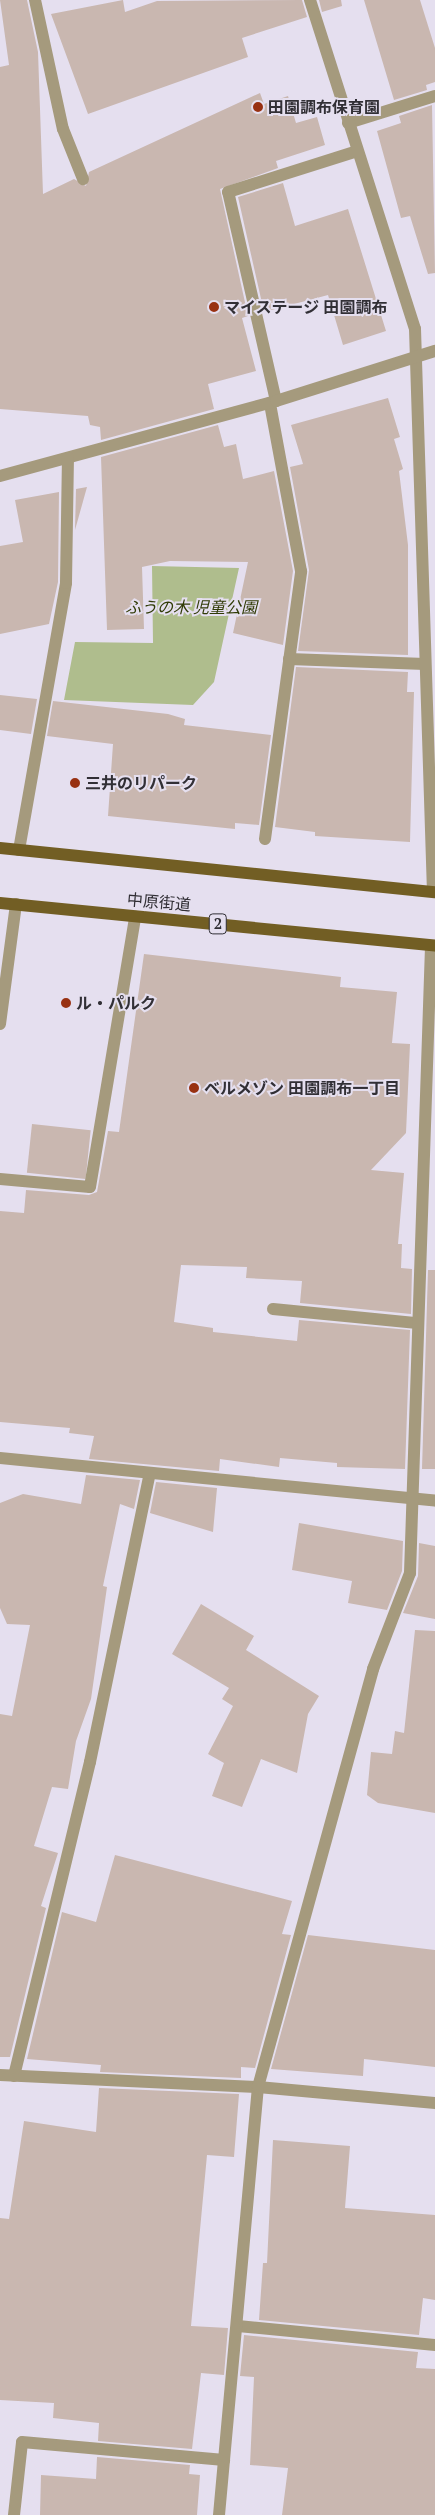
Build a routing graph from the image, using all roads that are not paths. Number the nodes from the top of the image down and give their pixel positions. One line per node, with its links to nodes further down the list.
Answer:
1 (35, 0): 6 (street)
2 (310, 0): 4 (street)
3 (435, 96): 4 (street)
4 (348, 123): 5 (street)
5 (357, 150): 8 (street); 9 (street)
6 (83, 179)
7 (435, 351): 8 (street)
8 (418, 356): 9 (street); 13 (street)
9 (273, 402): 10 (street); 12 (street)
10 (68, 458): 11 (street); 16 (street)
11 (0, 476)
12 (289, 660): 13 (street); 14 (street)
13 (425, 664): 17 (street)
14 (264, 839)
15 (0, 848): 16 (main road)
16 (19, 850): 17 (main road)
17 (434, 892)
18 (0, 903): 19 (main road, 中原街道 / 2)
19 (16, 904): 20 (main road, 中原街道 / 2); 22 (street)
20 (135, 917): 21 (main road, 中原街道 / 2); 23 (street)
21 (433, 946): 25 (street)
22 (0, 1024)
23 (0, 1179)
24 (273, 1309): 25 (street)
25 (417, 1323): 28 (street)
26 (0, 1458): 27 (street)
27 (150, 1473): 28 (street); 31 (street)
28 (409, 1500): 29 (street); 32 (street)
29 (435, 1501)
30 (0, 2075): 31 (street)
31 (14, 2076): 32 (street)
32 (258, 2087): 33 (street); 34 (street)
33 (435, 2103)
34 (238, 2326): 35 (street); 36 (street)
35 (435, 2345)
36 (224, 2460): 37 (street); 38 (street)
37 (14, 2515)
38 (219, 2515)

